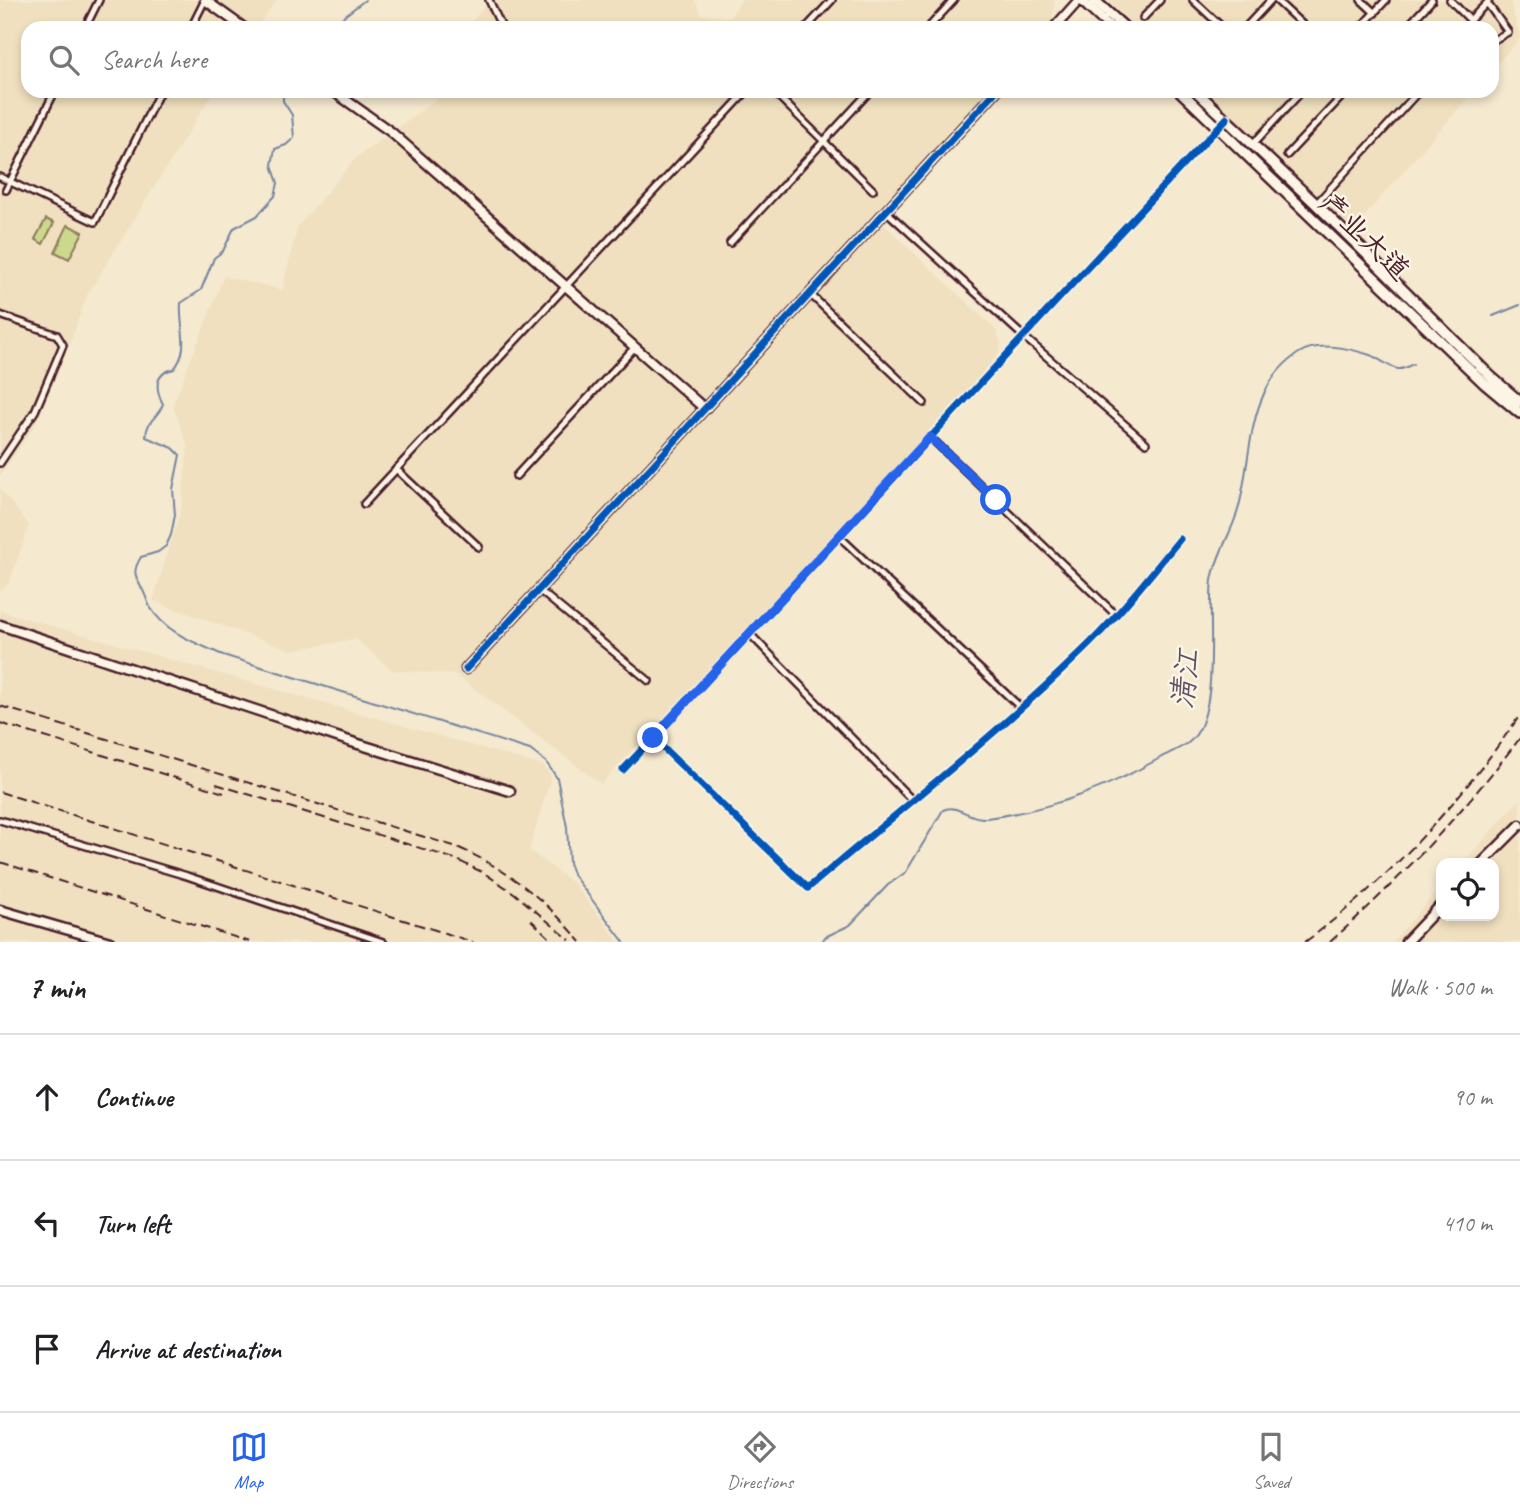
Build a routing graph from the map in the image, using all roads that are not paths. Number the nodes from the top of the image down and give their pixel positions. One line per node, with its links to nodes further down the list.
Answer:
1 (99, 0): 18 (street)
2 (205, 0): 19 (street); 20 (street)
3 (489, 0): 21 (street)
4 (832, 0): 22 (street)
5 (954, 0): 23 (street)
6 (1080, 0): 24 (street); 25 (main road)
7 (1094, 0): 26 (main road)
8 (1160, 0): 17 (street)
9 (1193, 0): 27 (street)
10 (1274, 0): 28 (street); 29 (street)
11 (1361, 0): 16 (street)
12 (1386, 0): 16 (street)
13 (1432, 0): 31 (street)
14 (1450, 0): 15 (street)
15 (1488, 1): 32 (street)
16 (1375, 13): 30 (street)
17 (1143, 18)
18 (88, 21)
19 (194, 21)
20 (234, 21)
21 (499, 21)
22 (812, 21)
23 (934, 21)
24 (1060, 21)
25 (1103, 21)
26 (1117, 21)
27 (1216, 21)
28 (1252, 21)
29 (1298, 21)
30 (1367, 21)
31 (1412, 21)
32 (1499, 37)
33 (52, 98): 51 (street)
34 (156, 98): 51 (street)
35 (343, 98): 57 (street)
36 (741, 98): 57 (street)
37 (780, 98): 47 (street)
38 (864, 98): 47 (street)
39 (990, 98): 55 (street)
40 (1188, 98): 46 (main road, 产业大道)
41 (1204, 98): 45 (main road, 产业大道)
42 (1293, 98): 48 (street)
43 (1340, 98): 49 (street)
44 (1413, 98): 54 (street)
45 (1227, 118): 46 (street); 48 (main road, 产业大道)
46 (1219, 126): 60 (street); 65 (main road, 产业大道)
47 (824, 141): 53 (street); 56 (street)
48 (1254, 144): 54 (main road, 产业大道)
49 (1287, 155)
50 (0, 177): 51 (street)
51 (11, 182): 52 (street)
52 (6, 190)
53 (873, 190)
54 (1316, 204): 62 (main road, 产业大道)
55 (886, 211): 58 (street); 60 (street)
56 (730, 243)
57 (566, 287): 61 (street); 69 (street)
58 (810, 294): 63 (street); 64 (street)
59 (0, 315): 68 (street)
60 (1023, 336): 66 (street); 67 (street)
61 (635, 347): 64 (street); 70 (street)
62 (1520, 402)
63 (925, 404)
64 (705, 409): 75 (street)
65 (1520, 413)
66 (930, 437): 72 (street); 76 (street)
67 (1146, 443)
68 (0, 463)
69 (396, 469): 71 (street); 74 (street)
70 (516, 476)
71 (364, 504)
72 (840, 537): 78 (street); 81 (street)
73 (1180, 539): 76 (street)
74 (479, 547)
75 (539, 590): 79 (street); 80 (street)
76 (1116, 615): 81 (street)
77 (0, 625): 84 (street)
78 (750, 634): 82 (street); 85 (street)
79 (466, 669)
80 (649, 681)
81 (1021, 708): 85 (street)
82 (653, 738): 83 (street); 85 (street)
83 (623, 770)
84 (510, 791)
85 (912, 800)
86 (0, 820): 92 (street)
87 (1520, 825): 88 (street)
88 (1487, 858)
89 (0, 909): 91 (street)
90 (1436, 910): 93 (street)
91 (110, 942)
92 (383, 942)
93 (1406, 942)

